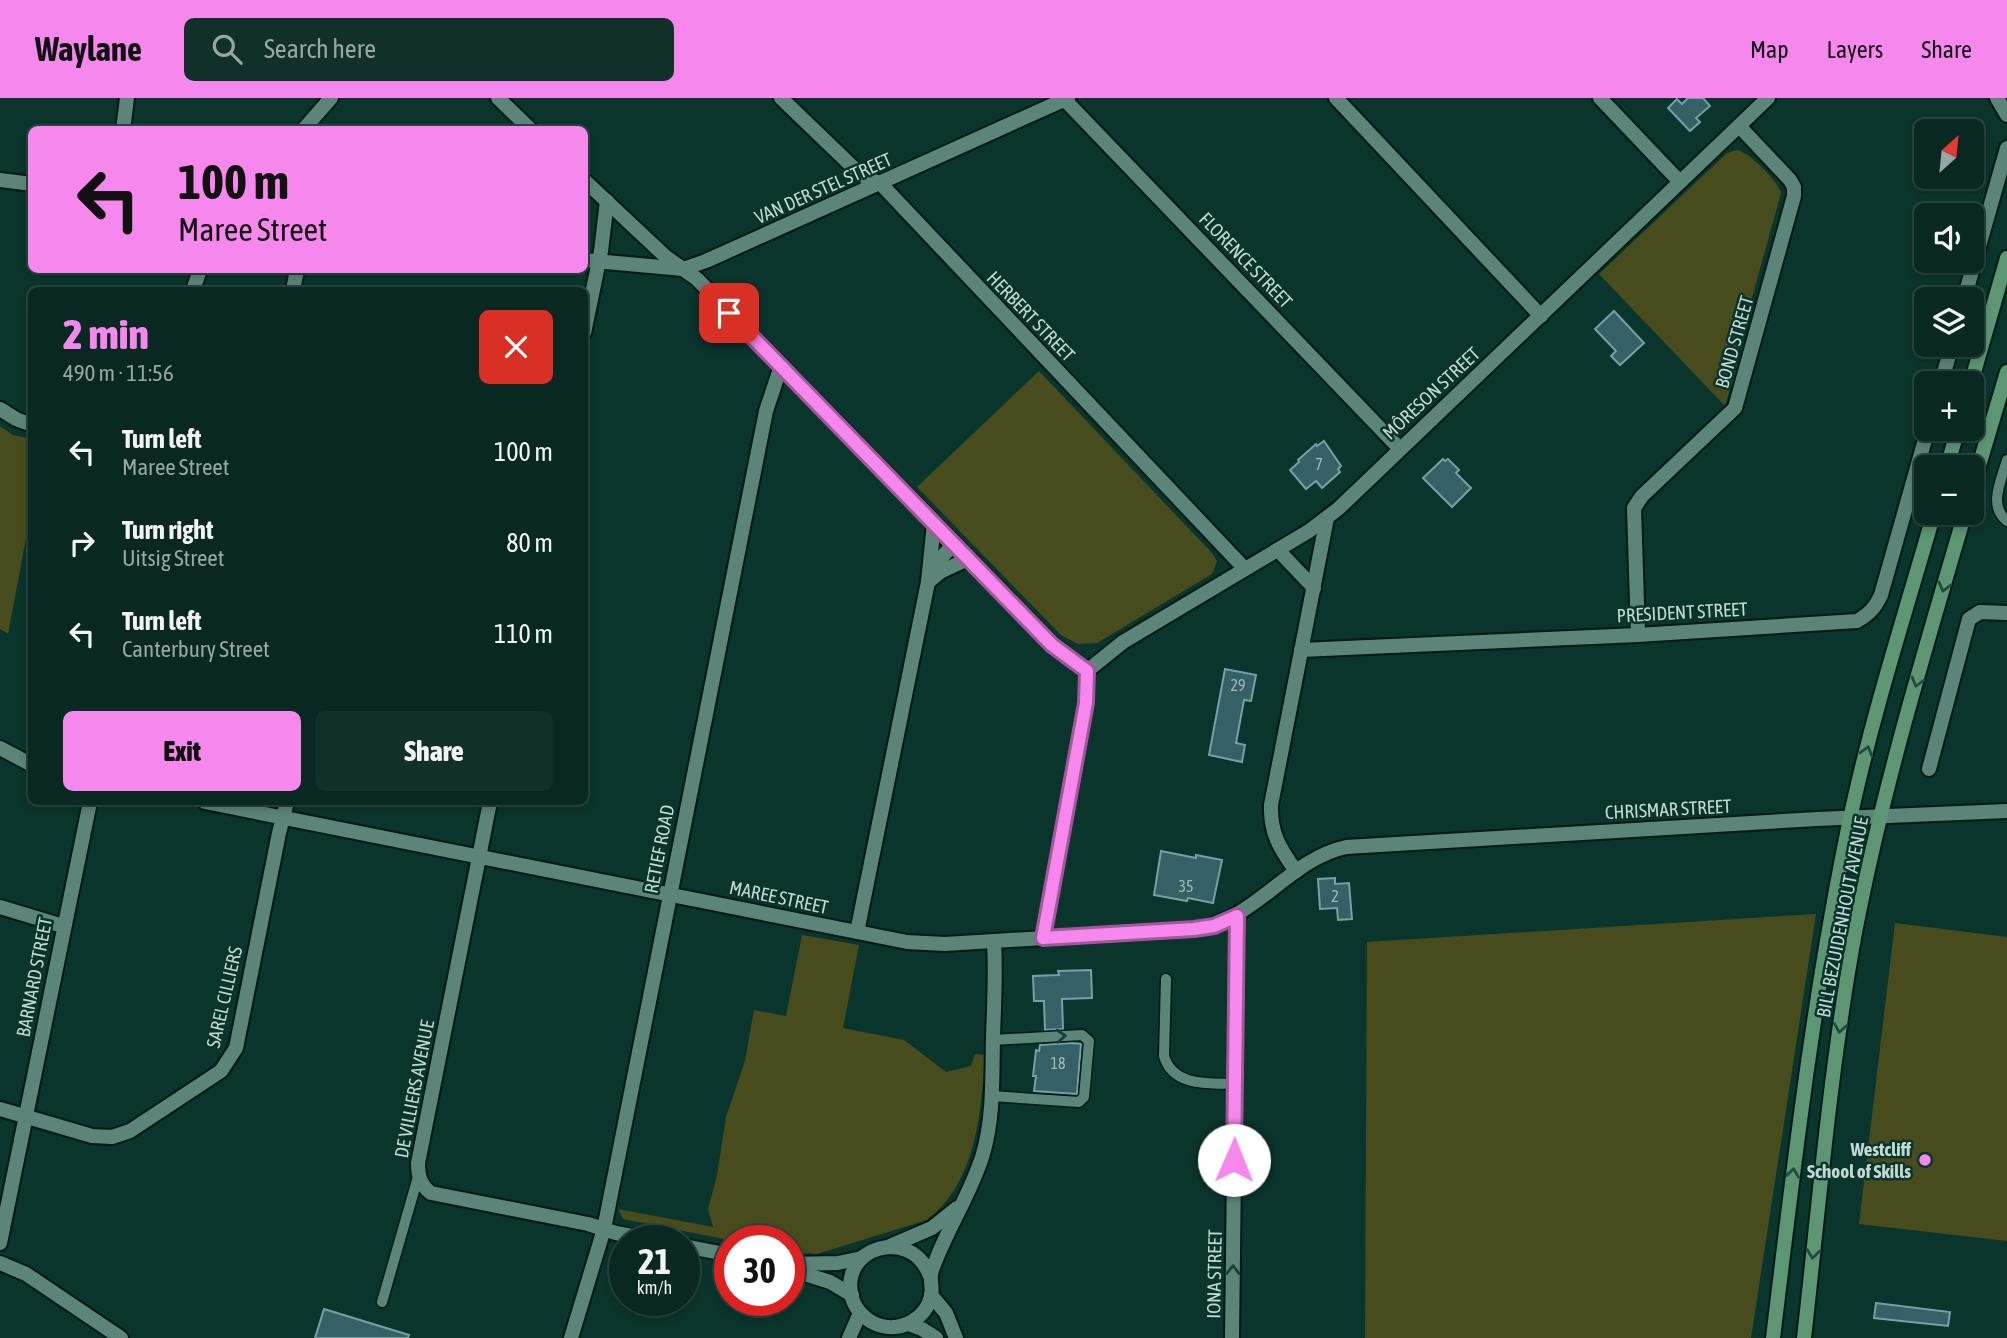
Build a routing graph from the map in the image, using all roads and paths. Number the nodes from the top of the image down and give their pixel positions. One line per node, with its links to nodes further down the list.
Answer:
1 (127, 98): 12 (street)
2 (331, 98): 10 (street)
3 (498, 98): 15 (street)
4 (781, 98): 22 (street, HERBERT STREET)
5 (1065, 98): 22 (street, VAN DER STEL STREET); 36 (street, FLORENCE STREET)
6 (1336, 98): 29 (street)
7 (1600, 98): 19 (street)
8 (1768, 98): 16 (street, MÔRESON STREET)
9 (1997, 98): 11 (street)
10 (319, 110): 13 (street); 14 (street)
11 (2007, 114)
12 (124, 126)
13 (306, 126)
14 (318, 126)
15 (527, 126)
16 (1739, 126): 19 (street, MÔRESON STREET); 51 (street, BOND STREET)
17 (2007, 148): 27 (street)
18 (0, 180): 20 (street)
19 (1680, 182): 29 (street, MÔRESON STREET)
20 (28, 184)
21 (588, 184): 23 (street)
22 (881, 184): 26 (street, VAN DER STEL STREET); 47 (street, HERBERT STREET)
23 (607, 201): 25 (street); 26 (street)
24 (2007, 258): 31 (main road)
25 (592, 261): 26 (street, VAN DER STEL STREET); 28 (street)
26 (683, 269): 30 (street)
27 (1967, 287)
28 (588, 297)
29 (1541, 316): 36 (street, MÔRESON STREET)
30 (781, 366): 41 (street); 68 (street, RETIEF ROAD)
31 (1974, 371)
32 (2007, 372): 37 (main road)
33 (0, 409): 34 (street)
34 (28, 424)
35 (1925, 441): 51 (street, PRESIDENT STREET)
36 (1400, 449): 39 (street, MÔRESON STREET)
37 (1982, 455)
38 (2007, 460): 40 (lane)
39 (1327, 518): 45 (street, MÔRESON STREET); 49 (street)
40 (2007, 521)
41 (934, 523): 44 (street); 48 (street)
42 (1931, 525): 63 (main road, BILL BEZUIDENHOUT AVENUE, one-way to 42)
43 (1962, 525): 64 (main road, BILL BEZUIDENHOUT AVENUE, one-way to 64)
44 (954, 544): 46 (street); 48 (street)
45 (1278, 550): 47 (street, MÔRESON STREET); 49 (street)
46 (968, 559): 48 (street); 53 (street)
47 (1245, 569): 53 (street, MÔRESON STREET)
48 (928, 582): 72 (street)
49 (1314, 588): 52 (street)
50 (2007, 613): 56 (street)
51 (1638, 635): 52 (street, PRESIDENT STREET)
52 (1301, 650): 67 (street)
53 (1087, 671): 73 (street)
54 (0, 748): 55 (street)
55 (28, 763)
56 (1929, 769)
57 (89, 805): 71 (street, BARNARD STREET)
58 (221, 805): 62 (street, MAREE STREET)
59 (286, 805): 62 (street, SAREL CILLIERS)
60 (489, 805): 66 (street, DE VILLIERS AVENUE)
61 (2007, 811): 64 (street, CHRISMAR STREET)
62 (284, 817): 66 (street, MAREE STREET); 80 (street, SAREL CILLIERS)
63 (1851, 817): 64 (street, CHRISMAR STREET); 65 (street, CHRISMAR STREET); 104 (main road, BILL BEZUIDENHOUT AVENUE, one-way to 63)
64 (1879, 817): 105 (main road, BILL BEZUIDENHOUT AVENUE, one-way to 105)
65 (1331, 852): 67 (street, MAREE STREET)
66 (479, 857): 68 (street, MAREE STREET); 81 (street, DE VILLIERS AVENUE)
67 (1296, 871): 70 (street, MAREE STREET)
68 (670, 894): 72 (street, MAREE STREET); 83 (street, RETIEF ROAD)
69 (0, 907): 71 (street)
70 (1237, 916): 73 (street, MAREE STREET); 77 (street, IONA STREET)
71 (63, 926): 80 (street, BARNARD STREET)
72 (857, 932): 74 (street, MAREE STREET)
73 (1043, 938): 74 (street, MAREE STREET)
74 (995, 942): 76 (street)
75 (1166, 979): 77 (lane)
76 (993, 1040): 78 (street); 78 (lane, one-way to 78)
77 (1235, 1084): 103 (street, IONA STREET, one-way to 77)
78 (992, 1096): 82 (street)
79 (0, 1109): 80 (street, SAREL CILLIERS)
80 (27, 1117): 85 (street, BARNARD STREET)
81 (418, 1177): 83 (street, DE VILLIERS AVENUE); 94 (lane)
82 (963, 1202): 86 (street); 91 (street)
83 (604, 1229): 84 (street, DE VILLIERS AVENUE); 99 (street, RETIEF ROAD)
84 (609, 1230)
85 (0, 1243)
86 (888, 1246): 87 (street); 91 (street)
87 (862, 1258): 89 (street); 92 (street)
88 (0, 1264): 98 (street)
89 (805, 1265)
90 (805, 1272): 92 (street)
91 (930, 1276): 93 (street)
92 (852, 1295): 95 (street)
93 (931, 1295): 96 (street); 102 (street)
94 (382, 1302)
95 (860, 1313): 97 (street); 100 (street)
96 (908, 1324): 97 (street); 101 (street)
97 (889, 1333)
98 (121, 1338)
99 (571, 1338)
100 (849, 1338)
101 (936, 1338)
102 (956, 1338)
103 (1232, 1338)
104 (1773, 1338)
105 (1804, 1338)

